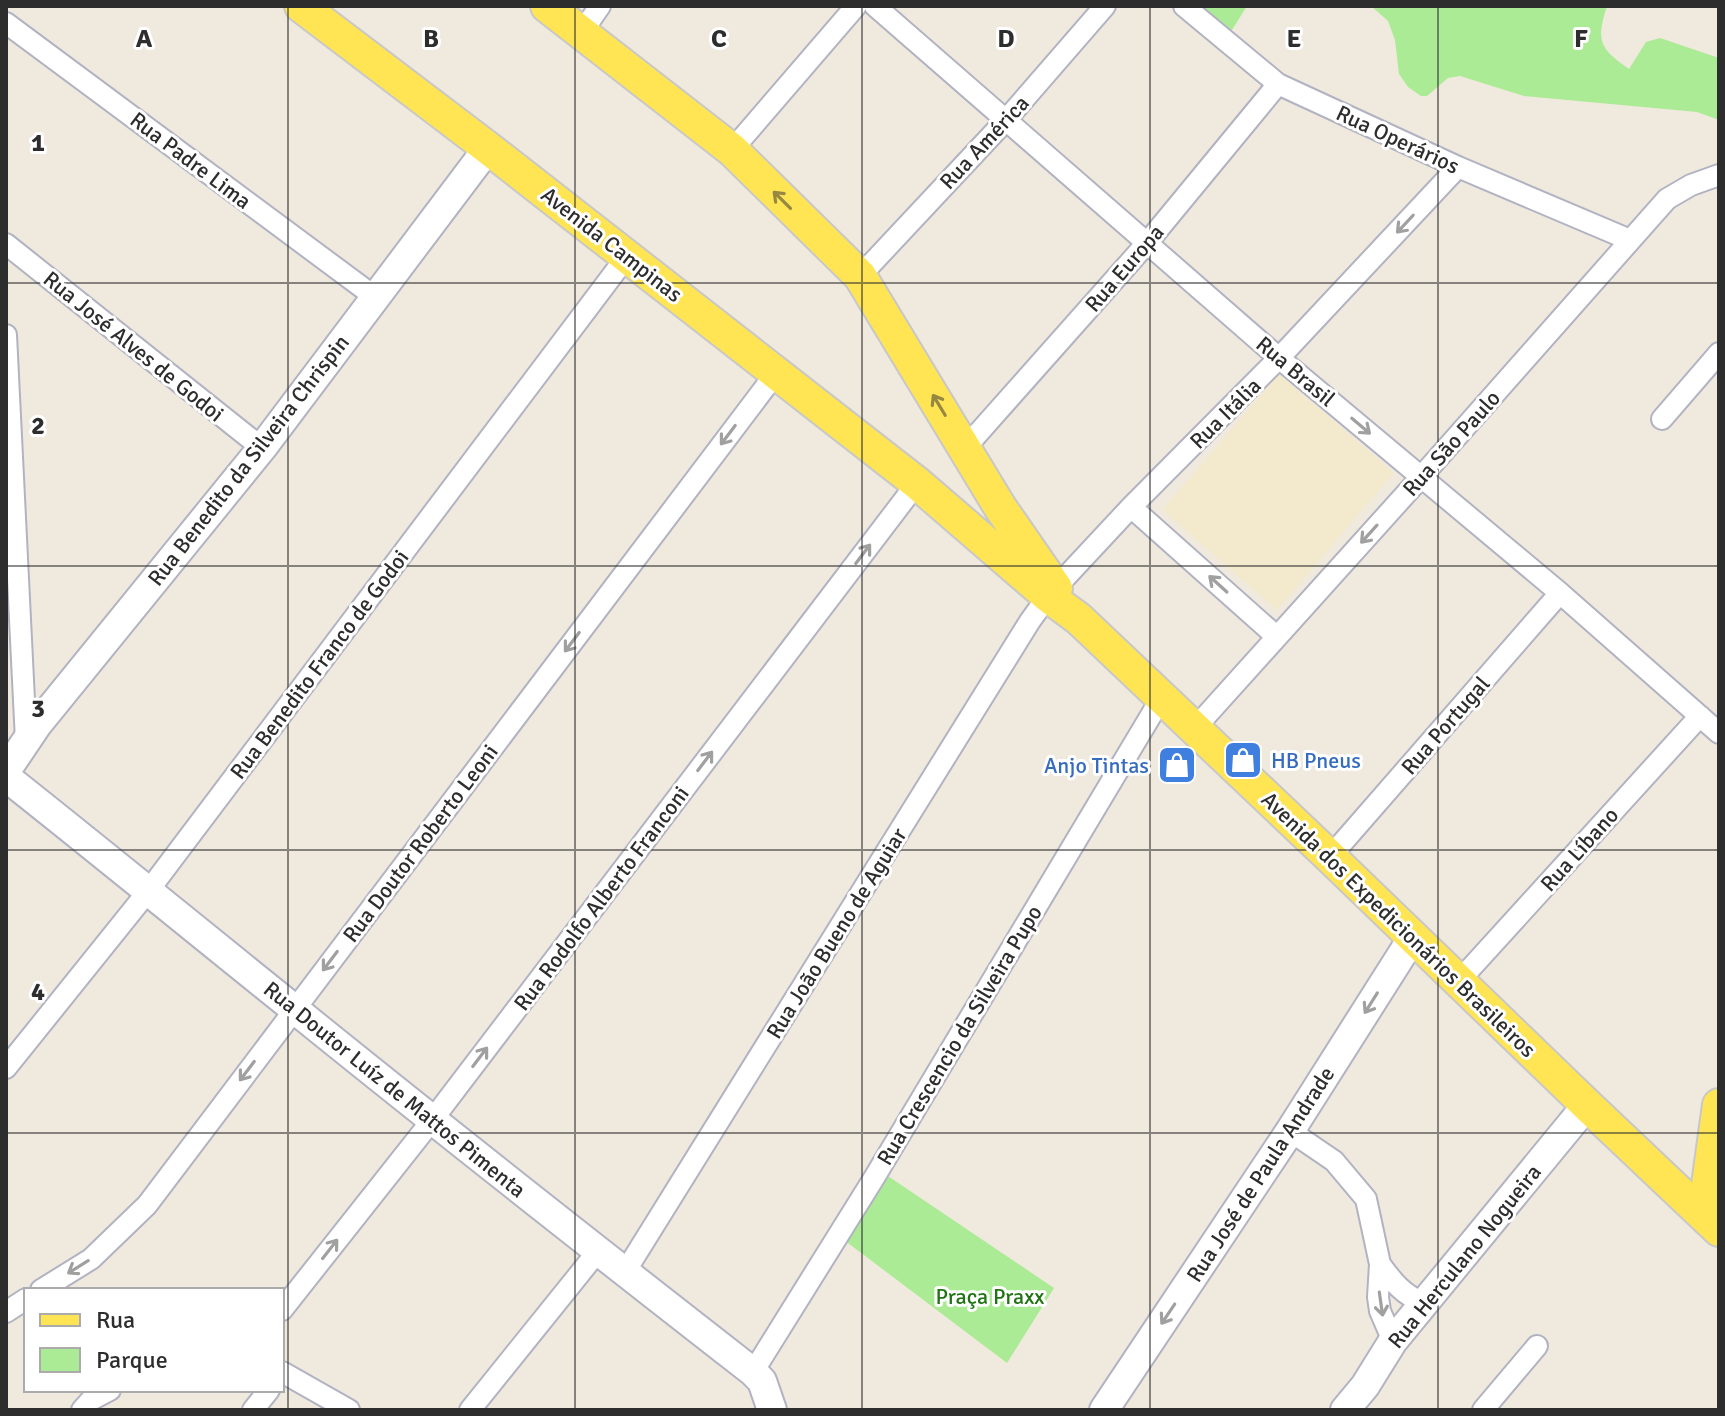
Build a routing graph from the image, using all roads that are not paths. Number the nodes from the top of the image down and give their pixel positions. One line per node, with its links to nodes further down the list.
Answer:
1 (301, 6): 11 (main road, Avenida Campinas)
2 (547, 6): 7 (main road)
3 (856, 6): 12 (street)
4 (875, 6): 10 (street, Rua Brasil)
5 (1105, 6): 10 (street, Rua América)
6 (1184, 6): 9 (street, Rua Operários)
7 (591, 19): 12 (main road)
8 (6, 23): 20 (street, Rua Padre Lima)
9 (1278, 84): 13 (street, Rua Operários); 16 (street, Rua Europa)
10 (1006, 120): 16 (street, Rua Brasil); 19 (street, Rua América)
11 (488, 148): 18 (main road, Avenida Campinas); 20 (street, Rua Benedito da Silveira Chrispin)
12 (732, 150): 19 (main road, one-way to 12)
13 (1458, 167): 15 (street, Rua Operários); 23 (street, Rua Itália, one-way to 23)
14 (1719, 175): 15 (street, Rua São Paulo)
15 (1630, 240): 28 (street, Rua São Paulo)
16 (1147, 243): 23 (street, Rua Brasil); 27 (street, Rua Europa)
17 (6, 244): 26 (street, Rua José Alves de Godoi)
18 (627, 256): 24 (main road, Avenida Campinas); 43 (street, Rua Benedito Franco de Godoi)
19 (860, 276): 27 (main road, one-way to 19)
20 (375, 297): 26 (street, Rua Benedito da Silveira Chrispin)
21 (6, 335): 40 (street)
22 (1719, 353): 25 (street)
23 (1279, 358): 28 (street, Rua Brasil, one-way to 28); 30 (street, Rua Itália)
24 (776, 373): 29 (main road, Avenida Campinas); 46 (street, Rua Doutor Roberto Leoni, one-way to 46)
25 (1662, 419)
26 (262, 448): 40 (street, Rua Benedito da Silveira Chrispin)
27 (965, 448): 31 (main road)
28 (1422, 476): 34 (street, Rua Brasil); 35 (street, Rua São Paulo, one-way to 35)
29 (918, 484): 31 (main road, Avenida Campinas); 32 (main road, Avenida Campinas); 50 (street, Rua Rodolfo Alberto Franconi, one-way to 29)
30 (1131, 507): 33 (street, Rua Itália); 35 (street, one-way to 30)
31 (1008, 520): 32 (main road); 33 (main road)
32 (975, 534): 33 (main road, Avenida Campinas)
33 (1052, 592): 36 (main road, Avenida dos Expedicionários Brasileiros); 55 (street, Rua João Bueno de Aguiar)
34 (1560, 593): 37 (street, Rua Brasil); 42 (street, Rua Portugal)
35 (1276, 636): 38 (street, Rua São Paulo)
36 (1162, 697): 38 (main road, Avenida dos Expedicionários Brasileiros); 63 (street, Rua Crescencio da Silveira Pupo)
37 (1700, 716): 39 (street, Rua Brasil); 45 (street, Rua Líbano)
38 (1195, 728): 42 (main road, Avenida dos Expedicionários Brasileiros)
39 (1719, 733)
40 (26, 741): 41 (street, Rua Benedito da Silveira Chrispin)
41 (6, 774): 43 (street, Rua Doutor Luíz de Mattos Pimenta)
42 (1330, 857): 44 (main road, Avenida dos Expedicionários Brasileiros)
43 (149, 890): 46 (street, Rua Doutor Luíz de Mattos Pimenta); 47 (street, Rua Benedito Franco de Godoi)
44 (1413, 937): 45 (main road, Avenida dos Expedicionários Brasileiros); 51 (street, Rua José de Paula Andrade, one-way to 51)
45 (1459, 981): 48 (main road, Avenida dos Expedicionários Brasileiros)
46 (294, 1009): 50 (street, Rua Doutor Luíz de Mattos Pimenta); 56 (street, Rua Doutor Roberto Leoni, one-way to 56)
47 (6, 1068)
48 (1587, 1105): 52 (main road, Avenida dos Expedicionários Brasileiros); 58 (street, Rua Herculano Nogueira)
49 (1719, 1105): 52 (main road)
50 (433, 1119): 53 (street, Rua Doutor Luíz de Mattos Pimenta); 59 (street, Rua Rodolfo Alberto Franconi, one-way to 50)
51 (1290, 1131): 54 (street); 73 (street, Rua José de Paula Andrade, one-way to 73)
52 (1712, 1222)
53 (598, 1251): 55 (street, Rua Doutor Luíz de Mattos Pimenta); 71 (street)
54 (1380, 1264): 58 (street); 61 (street, one-way to 61)
55 (625, 1272): 63 (street, Rua Doutor Luíz de Mattos Pimenta)
56 (44, 1288)
57 (24, 1300): 60 (street)
58 (1424, 1303): 61 (street, Rua Herculano Nogueira)
59 (284, 1307)
60 (6, 1312)
61 (1393, 1341): 67 (street, Rua Herculano Nogueira)
62 (1537, 1346): 75 (street)
63 (753, 1372): 72 (street, Rua Doutor Luíz de Mattos Pimenta)
64 (284, 1373): 70 (street)
65 (106, 1392): 68 (street)
66 (267, 1392): 69 (street)
67 (1366, 1398): 74 (street, Rua Herculano Nogueira)
68 (82, 1410)
69 (253, 1410)
70 (349, 1410)
71 (470, 1410)
72 (772, 1410)
73 (1104, 1410)
74 (1345, 1410)
75 (1483, 1410)

